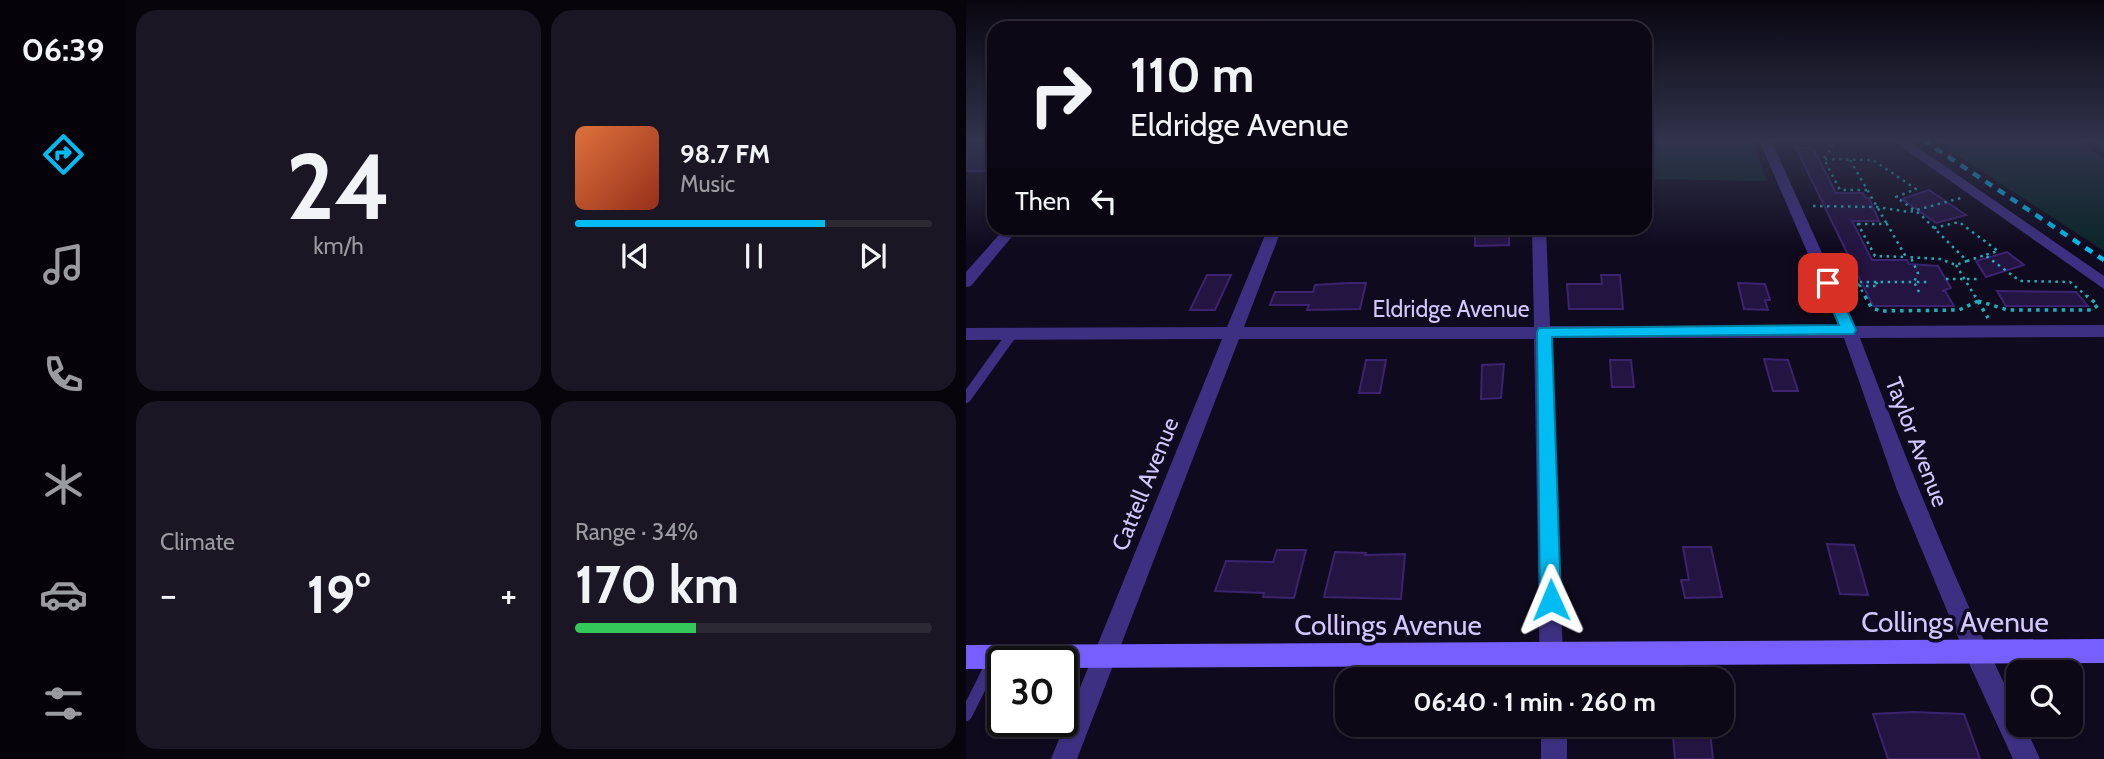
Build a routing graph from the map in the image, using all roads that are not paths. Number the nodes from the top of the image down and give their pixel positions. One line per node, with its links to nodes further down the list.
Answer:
1 (1781, 175): 8 (street, Taylor Avenue)
2 (1950, 175): 7 (street)
3 (1006, 235): 6 (street)
4 (1272, 235): 11 (street, Cattell Avenue)
5 (1539, 235): 10 (street)
6 (966, 282)
7 (2104, 284)
8 (1849, 330): 9 (street, Eldridge Avenue); 10 (street, Eldridge Avenue); 16 (street, Taylor Avenue)
9 (2104, 331)
10 (1544, 332): 11 (street, Eldridge Avenue); 17 (street)
11 (1231, 333): 13 (street, Eldridge Avenue); 20 (street, Cattell Avenue)
12 (966, 334): 13 (street, Eldridge Avenue)
13 (1012, 334): 14 (lane)
14 (966, 398)
15 (2104, 650): 16 (main road, Collings Avenue)
16 (1975, 651): 17 (main road, Collings Avenue); 28 (street, Taylor Avenue)
17 (1552, 654): 20 (main road, Collings Avenue); 22 (street)
18 (987, 656): 21 (main road, Collings Avenue)
19 (1078, 656): 20 (main road, Collings Avenue)
20 (1103, 656): 26 (street, Cattell Avenue)
21 (966, 657)
22 (1552, 667)
23 (987, 674): 24 (lane)
24 (966, 715)
25 (1553, 737): 27 (street)
26 (1063, 759)
27 (1554, 759)
28 (2027, 759)

